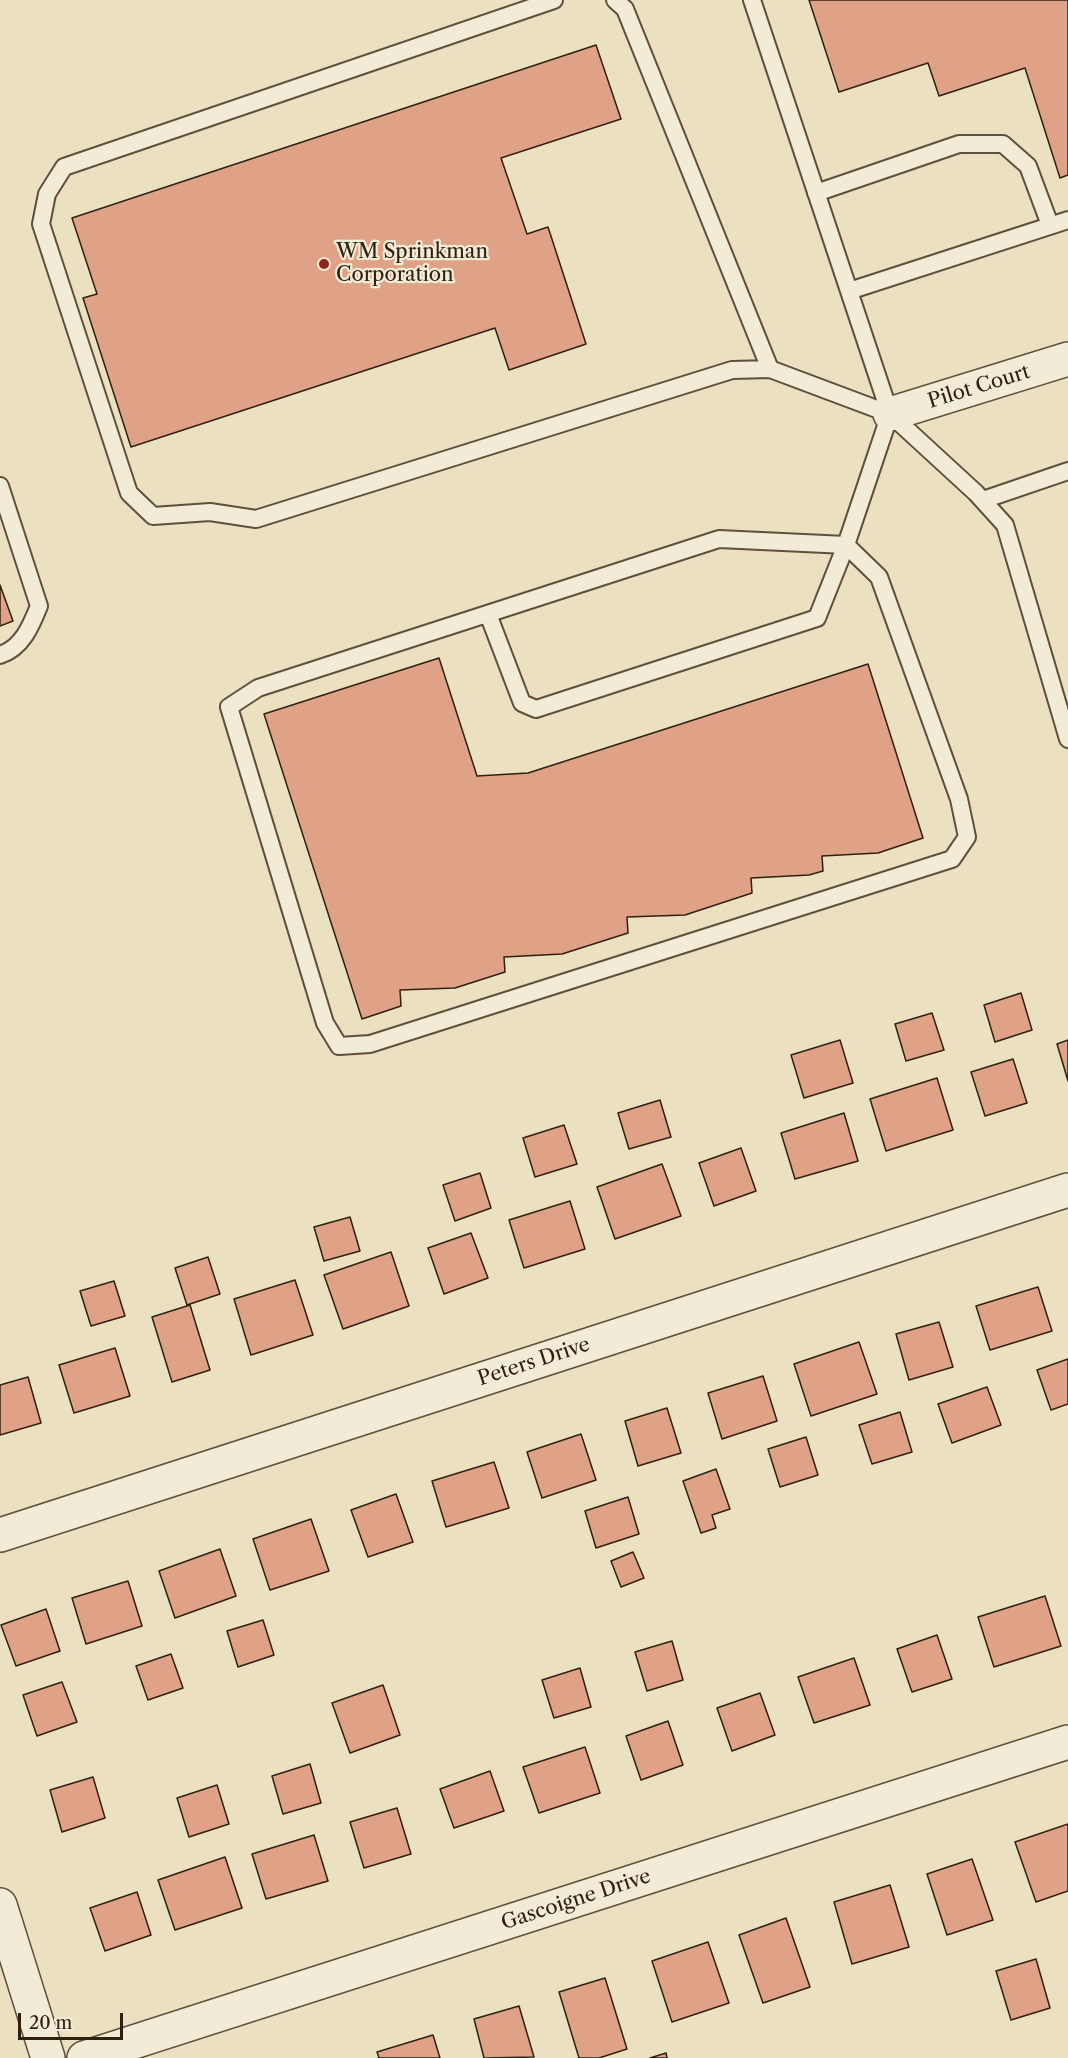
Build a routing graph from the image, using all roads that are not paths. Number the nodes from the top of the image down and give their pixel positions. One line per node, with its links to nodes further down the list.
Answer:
1 (554, 0): 9 (lane)
2 (615, 0): 9 (lane)
3 (752, 0): 4 (lane)
4 (816, 193): 6 (lane); 7 (lane)
5 (1068, 220): 6 (lane)
6 (1050, 225): 7 (lane)
7 (849, 291): 10 (lane)
8 (1068, 359): 10 (street, Pilot Court)
9 (770, 369): 10 (lane)
10 (890, 414): 13 (lane); 14 (lane)
11 (1068, 471): 13 (lane)
12 (0, 486): 16 (lane)
13 (983, 500): 17 (lane)
14 (846, 545): 15 (lane); 15 (lane); 15 (lane)
15 (488, 614)
16 (0, 655)
17 (1068, 739)
18 (1068, 1190): 19 (street, Peters Drive)
19 (0, 1535)
20 (1068, 1742): 23 (street, Gascoigne Drive)
21 (0, 1905): 22 (street)
22 (48, 2058)
23 (84, 2058)

